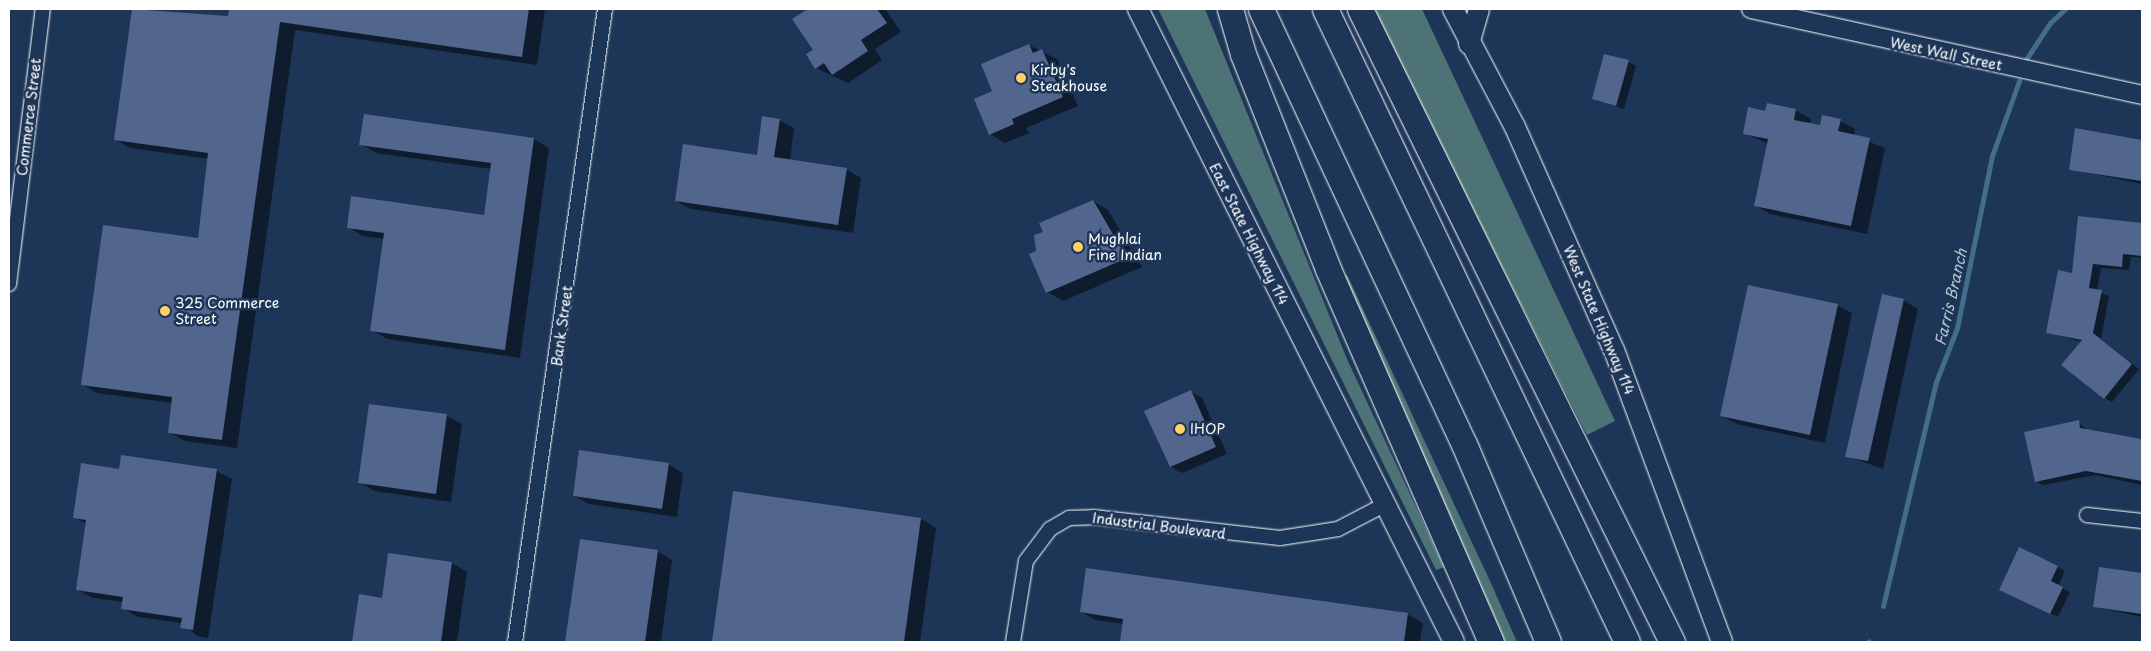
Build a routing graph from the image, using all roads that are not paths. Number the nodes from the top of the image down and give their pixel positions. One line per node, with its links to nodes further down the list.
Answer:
1 (43, 9): 13 (street, Commerce Street)
2 (605, 9): 17 (street, Bank Street)
3 (1138, 9): 14 (main road, East State Highway 114)
4 (1230, 9): 20 (highway)
5 (1261, 9): 21 (highway)
6 (1325, 9): 22 (highway)
7 (1360, 9): 23 (highway)
8 (1453, 9): 11 (main road, West State Highway 114)
9 (1479, 9): 11 (main road)
10 (1751, 9): 12 (street, West Wall Street)
11 (1469, 44): 24 (main road, West State Highway 114)
12 (2142, 95)
13 (9, 284)
14 (1386, 504): 18 (street, Industrial Boulevard); 19 (main road)
15 (2087, 515): 16 (street)
16 (2142, 521)
17 (515, 642)
18 (1013, 642)
19 (1454, 642)
20 (1491, 642)
21 (1548, 642)
22 (1628, 642)
23 (1672, 642)
24 (1722, 642)

